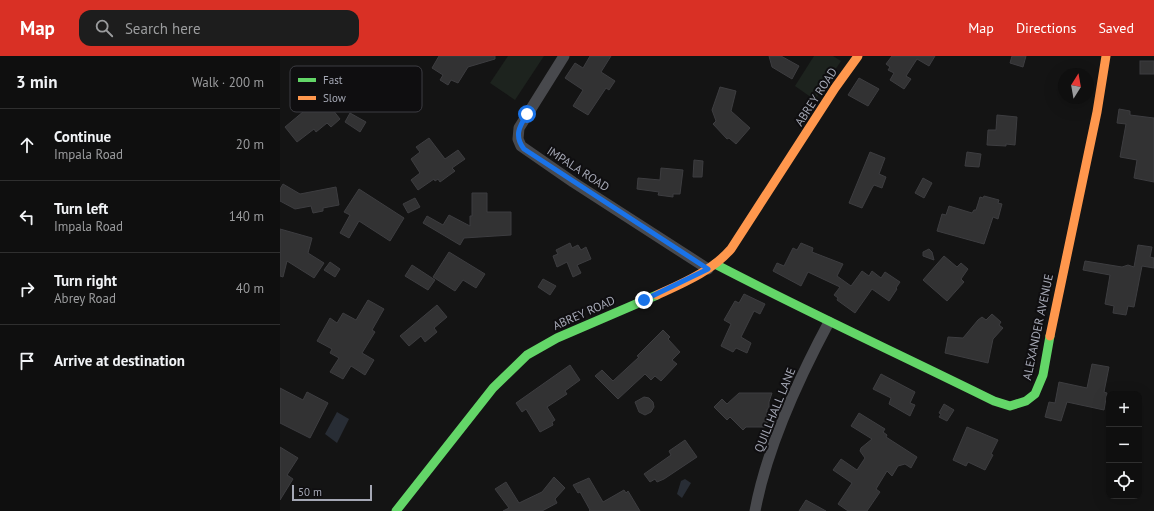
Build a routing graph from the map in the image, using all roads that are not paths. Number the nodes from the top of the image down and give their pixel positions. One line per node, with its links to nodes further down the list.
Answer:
1 (564, 56): 4 (street, IMPALA ROAD)
2 (858, 56): 4 (street, ABREY ROAD)
3 (1106, 56): 5 (street, ALEXANDER AVENUE)
4 (712, 266): 5 (street, ALEXANDER AVENUE); 6 (street, ABREY ROAD)
5 (829, 322): 7 (street, QUILLHALL LANE)
6 (396, 511)
7 (755, 511)

